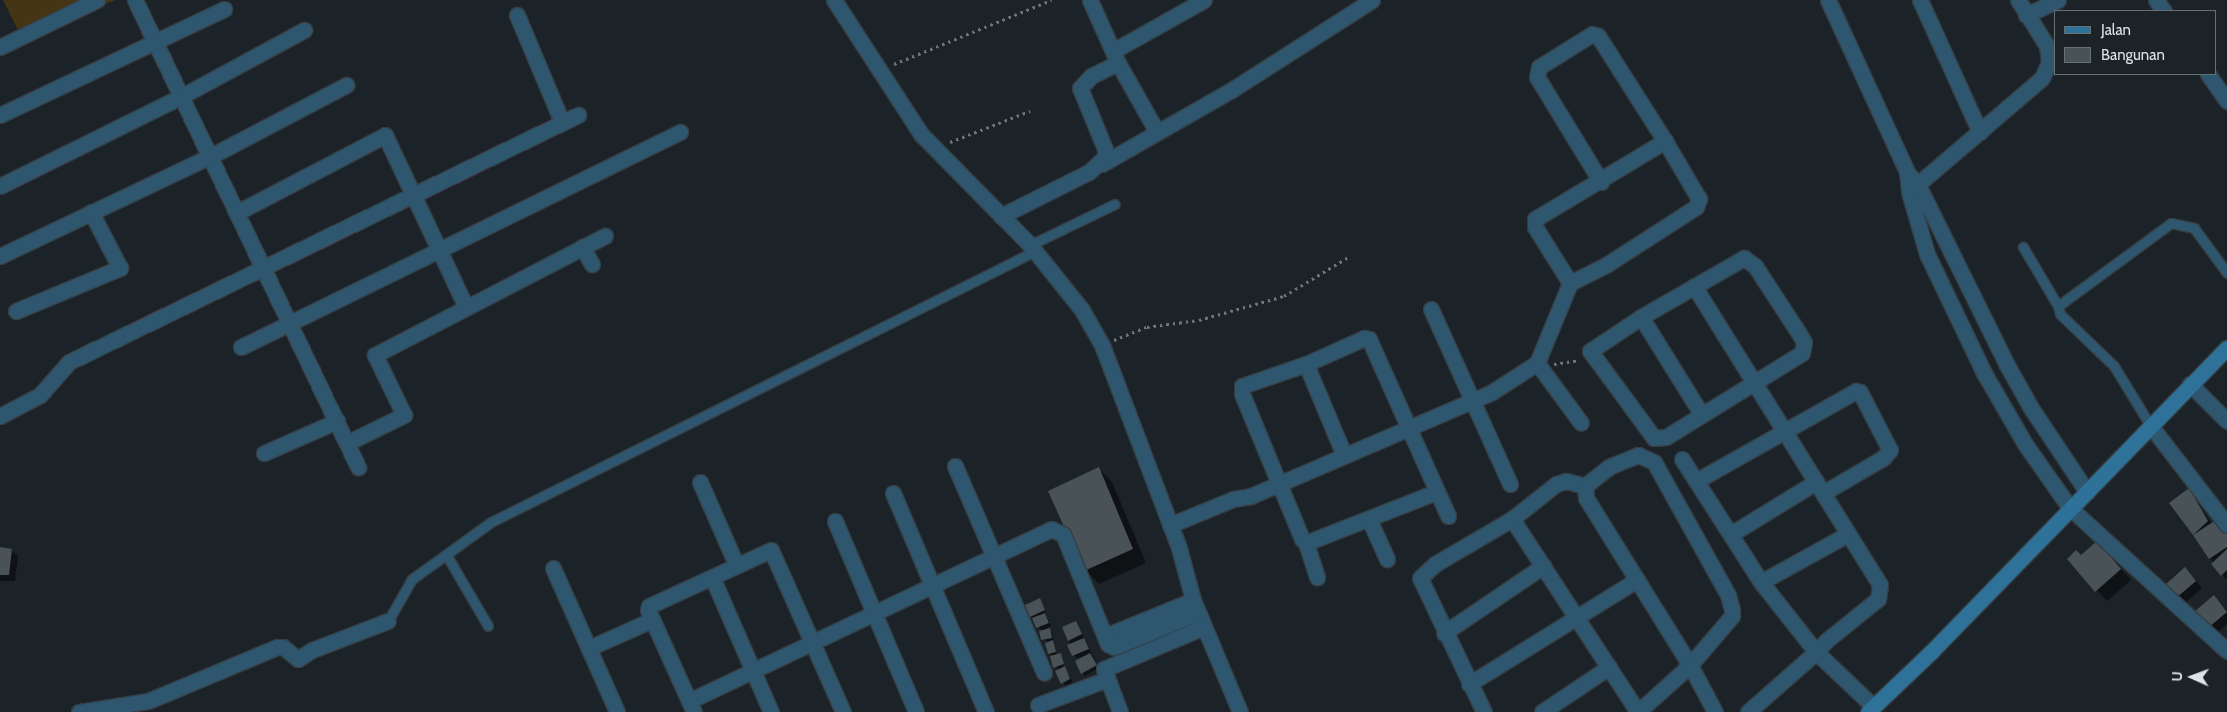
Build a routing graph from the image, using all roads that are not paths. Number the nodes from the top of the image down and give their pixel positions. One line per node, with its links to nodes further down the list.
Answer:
1 (97, 0): 16 (street)
2 (135, 0): 15 (street)
3 (834, 0): 38 (street)
4 (1090, 0): 17 (street)
5 (1204, 0): 17 (street)
6 (1372, 0): 26 (street)
7 (1828, 0): 33 (street)
8 (1920, 0): 27 (street)
9 (2018, 0): 13 (street)
10 (2058, 0): 13 (street)
11 (224, 9): 15 (street)
12 (517, 15): 24 (street)
13 (2026, 15): 27 (street)
14 (304, 30): 20 (street)
15 (156, 42): 20 (street); 23 (street)
16 (0, 47)
17 (1116, 57): 26 (street); 30 (street)
18 (2209, 75): 21 (street)
19 (346, 85): 29 (street)
20 (182, 96): 29 (street); 32 (street)
21 (2227, 101)
22 (578, 114): 24 (street)
23 (0, 115)
24 (562, 122): 34 (street)
25 (680, 132): 43 (street)
26 (1157, 132): 30 (street)
27 (1980, 132): 33 (street)
28 (1664, 141): 31 (street); 31 (street); 48 (street)
29 (211, 156): 36 (street); 37 (street)
30 (1102, 164): 38 (street)
31 (1600, 182): 48 (street)
32 (0, 186)
33 (1913, 188): 84 (street); 86 (street)
34 (412, 195): 37 (street); 43 (street); 46 (street)
35 (1115, 204): 42 (lane)
36 (91, 212): 44 (street); 53 (street)
37 (238, 212): 46 (street)
38 (1001, 216): 42 (street)
39 (605, 236): 40 (street)
40 (582, 247): 45 (street); 51 (street)
41 (2023, 247): 50 (lane)
42 (1033, 248): 91 (street); 96 (lane)
43 (440, 252): 51 (street); 55 (street)
44 (0, 256)
45 (592, 264)
46 (265, 267): 55 (street); 64 (street)
47 (2227, 273): 50 (lane)
48 (1570, 283): 59 (street)
49 (1694, 286): 54 (street); 60 (street); 60 (street)
50 (2058, 306): 69 (lane)
51 (466, 307): 71 (street)
52 (1431, 309): 62 (street)
53 (16, 311)
54 (1641, 317): 63 (street); 63 (street)
55 (290, 322): 56 (street); 66 (street)
56 (241, 347)
57 (2227, 348): 61 (street)
58 (1306, 364): 68 (street); 72 (street); 77 (street)
59 (1538, 365): 62 (street); 67 (street)
60 (1754, 384): 63 (street); 70 (street)
61 (2190, 384): 65 (street); 69 (street)
62 (1469, 398): 68 (street); 80 (street)
63 (1702, 415)
64 (0, 416)
65 (2227, 421)
66 (337, 422): 71 (street); 73 (street)
67 (1581, 423)
68 (1406, 424): 72 (street); 83 (street)
69 (2150, 425): 84 (street); 92 (street)
70 (1784, 430): 78 (street); 82 (street); 82 (street)
71 (347, 443): 76 (street)
72 (1342, 450): 77 (street)
73 (264, 453)
74 (1682, 459): 78 (street)
75 (955, 466): 97 (street)
76 (358, 467)
77 (1279, 479): 91 (street); 95 (street)
78 (1696, 480): 93 (street)
79 (700, 482): 99 (street)
80 (1510, 484)
81 (1585, 486): 89 (street); 104 (street); 118 (street)
82 (1819, 487): 93 (street); 94 (street)
83 (1436, 492): 87 (street); 88 (street)
84 (2087, 492): 86 (street)
85 (894, 493): 106 (street)
86 (2070, 508): 116 (street); 126 (street)
87 (1448, 516)
88 (1369, 519): 95 (street); 98 (street)
89 (1512, 519): 100 (street); 113 (street)
90 (835, 521): 108 (street)
91 (1170, 525): 107 (street)
92 (2227, 525)
93 (1730, 534): 105 (street)
94 (1848, 534): 105 (street); 117 (street)
95 (1306, 543): 103 (street)
96 (447, 556): 111 (lane); 112 (lane)
97 (996, 556): 106 (street); 107 (street); 121 (street)
98 (1387, 559)
99 (736, 564): 102 (street); 114 (street)
100 (1543, 566): 109 (street); 113 (street)
101 (554, 568): 115 (street)
102 (712, 577): 110 (street); 120 (street)
103 (1317, 577)
104 (1637, 580): 109 (street); 118 (street)
105 (1761, 582): 117 (street)
106 (933, 587): 108 (street); 132 (street)
107 (1198, 613): 122 (street); 134 (street)
108 (874, 616): 114 (street); 131 (street)
109 (1576, 616): 119 (street); 123 (street)
110 (652, 620): 115 (street); 125 (street)
111 (388, 621): 127 (street)
112 (488, 626)
113 (1444, 632): 123 (street)
114 (813, 642): 120 (street); 130 (street)
115 (589, 648): 128 (street)
116 (2227, 651)
117 (1816, 652): 126 (street); 139 (street)
118 (1690, 665): 137 (street); 138 (street)
119 (1609, 666): 136 (street); 137 (street)
120 (753, 670): 125 (street); 129 (street)
121 (1044, 673)
122 (1107, 679): 124 (street); 133 (street)
123 (1469, 684): 135 (street)
124 (1038, 705)
125 (692, 706)
126 (1871, 709)
127 (79, 712)
128 (617, 712)
129 (771, 712)
130 (843, 712)
131 (916, 712)
132 (986, 712)
133 (1120, 712)
134 (1240, 712)
135 (1484, 712)
136 (1542, 712)
137 (1638, 712)
138 (1715, 712)
139 (1748, 712)

